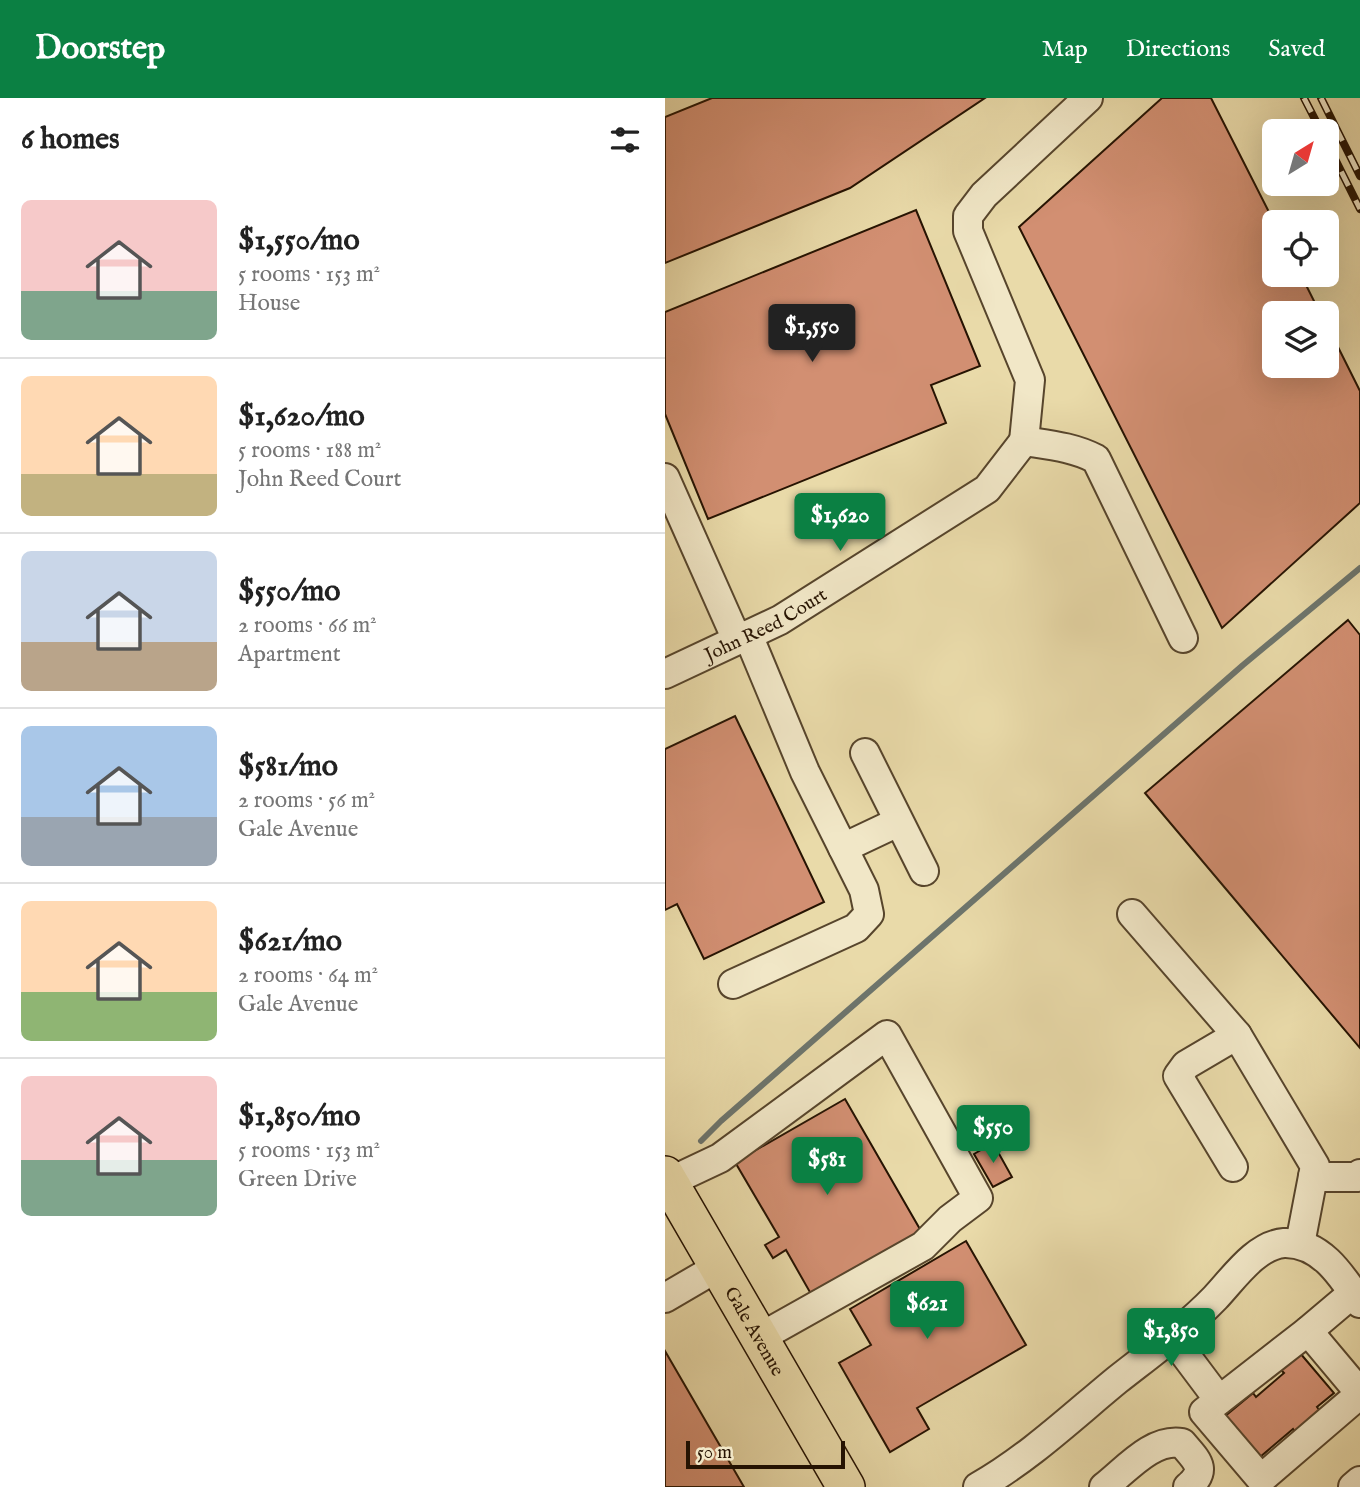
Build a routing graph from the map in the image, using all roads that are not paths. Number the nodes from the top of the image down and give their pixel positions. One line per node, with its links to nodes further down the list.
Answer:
1 (1088, 98): 2 (street)
2 (1024, 441): 4 (street, John Reed Court); 5 (street)
3 (665, 478): 4 (street)
4 (743, 638): 6 (street, John Reed Court); 9 (street)
5 (1183, 638)
6 (665, 674)
7 (865, 753): 8 (street)
8 (898, 822): 9 (street); 10 (street)
9 (843, 848): 12 (street)
10 (924, 871)
11 (1132, 914): 13 (street)
12 (733, 984)
13 (1237, 1035): 14 (street); 16 (street)
14 (1233, 1167)
15 (1360, 1174): 16 (street)
16 (1313, 1177): 18 (street)
17 (667, 1178): 19 (main road, Gale Avenue); 24 (street)
18 (1300, 1244): 20 (street); 23 (street)
19 (718, 1267): 21 (street); 24 (main road, Gale Avenue)
20 (1354, 1286): 22 (street)
21 (665, 1298)
22 (1308, 1331): 25 (street); 26 (street)
23 (1171, 1336): 26 (street); 29 (street)
24 (759, 1338): 28 (main road, Gale Avenue)
25 (1360, 1393): 26 (street)
26 (1219, 1400)
27 (1360, 1481): 32 (street)
28 (841, 1485)
29 (978, 1487)
30 (1104, 1487): 31 (street)
31 (1188, 1487)
32 (1353, 1487)

